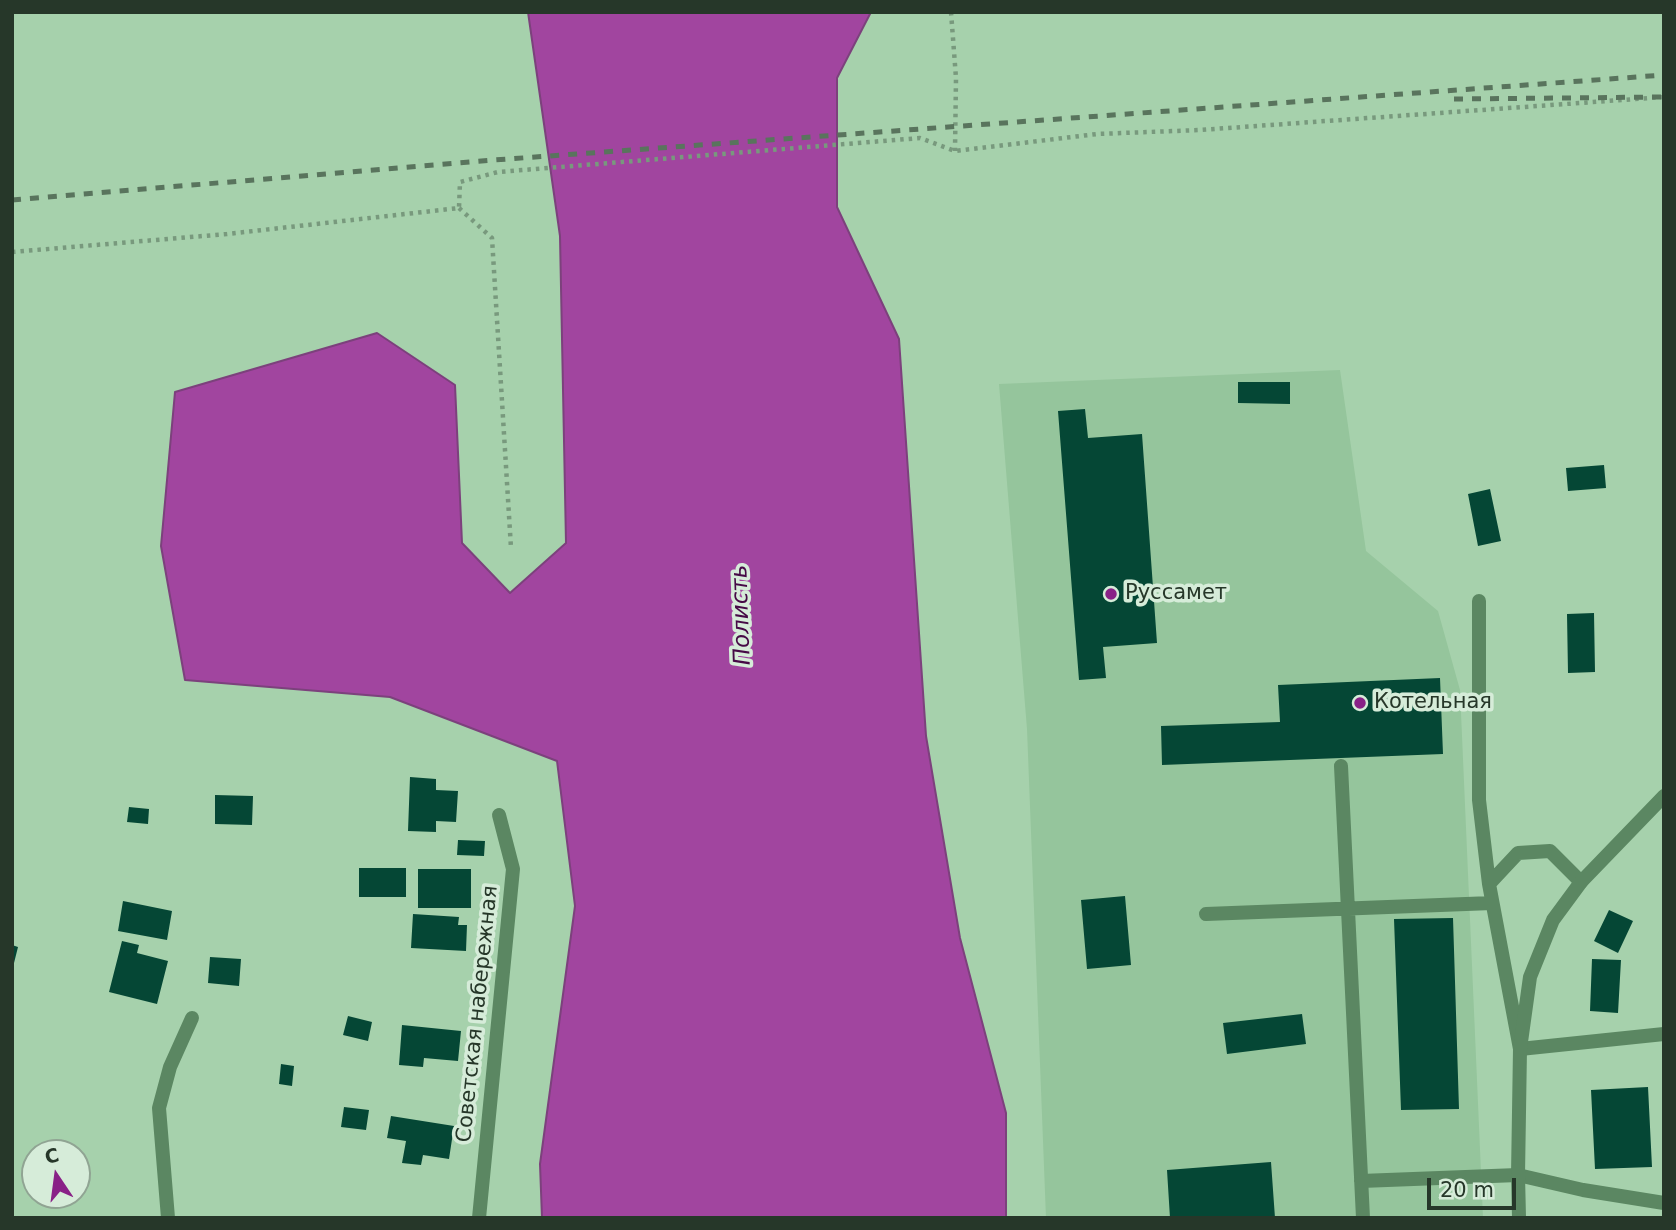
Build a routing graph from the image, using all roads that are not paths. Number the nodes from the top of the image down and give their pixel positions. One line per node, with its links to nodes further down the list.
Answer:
1 (1479, 601): 6 (street)
2 (1341, 766): 8 (street)
3 (1664, 796): 5 (street)
4 (499, 815): 17 (street, Советская набережная)
5 (1581, 882): 6 (street); 12 (street)
6 (1489, 884): 7 (street)
7 (1492, 903): 8 (street); 12 (street)
8 (1348, 909): 9 (street); 14 (street)
9 (1206, 914)
10 (192, 1017): 16 (street)
11 (1664, 1034): 12 (street)
12 (1520, 1049): 13 (street)
13 (1518, 1175): 14 (street); 15 (street); 19 (street)
14 (1361, 1181): 18 (street)
15 (1664, 1203)
16 (168, 1218)
17 (479, 1218)
18 (1363, 1218)
19 (1519, 1218)

